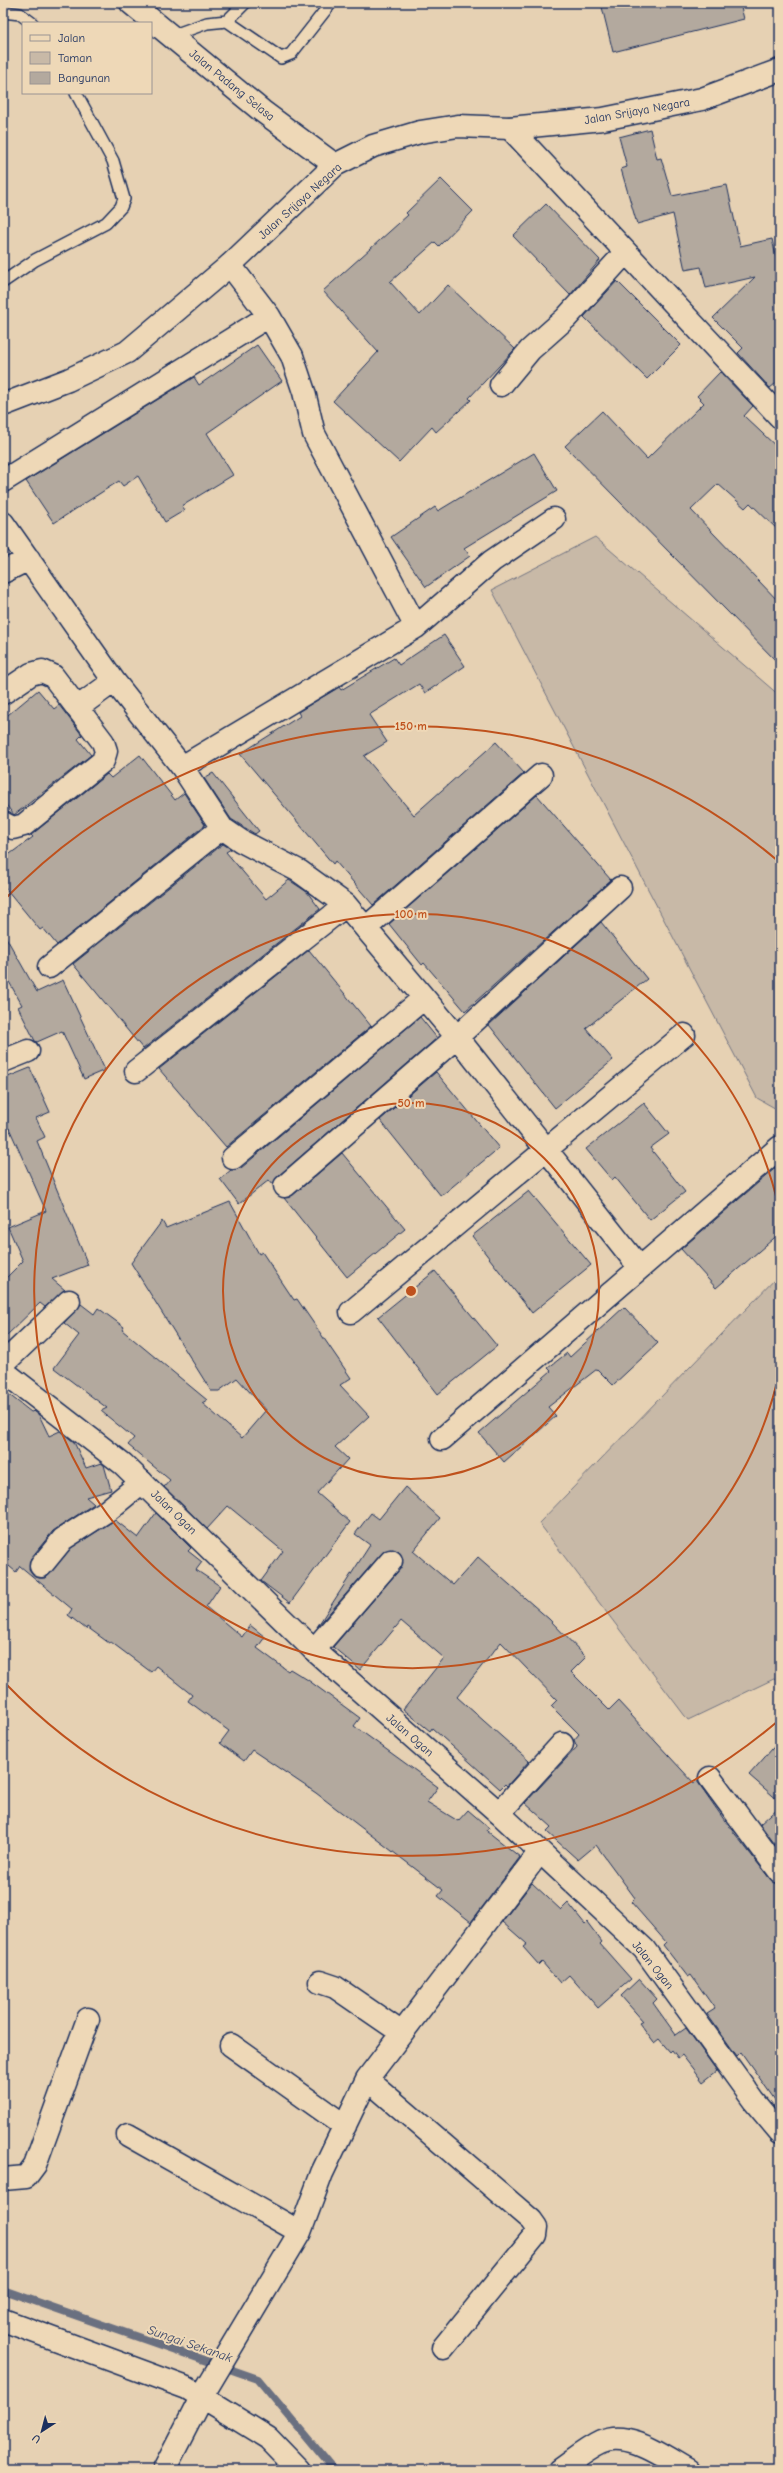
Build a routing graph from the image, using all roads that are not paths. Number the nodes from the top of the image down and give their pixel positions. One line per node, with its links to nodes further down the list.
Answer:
1 (131, 3): 7 (street, Jalan Padang Selasa)
2 (245, 3): 5 (lane)
3 (331, 3): 5 (lane)
4 (3, 12): 6 (lane)
5 (227, 21): 7 (lane)
6 (31, 22)
7 (172, 36): 11 (street, Jalan Padang Selasa)
8 (780, 70): 10 (street, Jalan Srijaya Negara)
9 (77, 94): 14 (lane)
10 (510, 128): 11 (street, Jalan Srijaya Negara); 12 (street)
11 (335, 165): 13 (street, Jalan Srijaya Negara)
12 (625, 253): 16 (street); 18 (street)
13 (230, 265): 15 (street); 17 (street, Jalan Srijaya Negara)
14 (3, 282)
15 (269, 316): 19 (street); 24 (street)
16 (501, 385)
17 (3, 405)
18 (780, 417)
19 (3, 481)
20 (554, 519): 24 (street)
21 (3, 524): 22 (street)
22 (29, 559): 23 (street); 25 (street)
23 (3, 572)
24 (416, 627): 28 (street)
25 (114, 681): 27 (street); 28 (street)
26 (3, 693): 27 (street)
27 (77, 708): 30 (street)
28 (182, 766): 31 (street)
29 (541, 775): 34 (street)
30 (3, 823)
31 (222, 828): 33 (street); 35 (street)
32 (620, 888): 38 (street)
33 (346, 905): 34 (street); 41 (street)
34 (367, 928): 36 (street)
35 (49, 968)
36 (424, 998): 38 (street); 44 (street)
37 (684, 1035): 43 (street)
38 (457, 1037): 43 (street); 45 (street)
39 (28, 1051): 40 (street)
40 (3, 1061)
41 (136, 1071)
42 (780, 1147): 46 (street)
43 (545, 1149): 46 (street); 48 (street)
44 (233, 1158)
45 (285, 1186)
46 (640, 1268): 51 (street)
47 (69, 1301): 49 (street)
48 (351, 1312)
49 (3, 1364)
50 (3, 1371): 52 (street, Jalan Ogan)
51 (442, 1439)
52 (142, 1482): 54 (street); 55 (street, Jalan Ogan)
53 (391, 1561): 55 (street)
54 (42, 1566)
55 (314, 1650): 58 (street, Jalan Ogan)
56 (562, 1744): 58 (street)
57 (710, 1778): 60 (street)
58 (499, 1813): 59 (street, Jalan Ogan)
59 (539, 1853): 63 (street); 67 (street, Jalan Ogan)
60 (780, 1872)
61 (320, 1982): 63 (street)
62 (88, 2019): 69 (street)
63 (402, 2033): 65 (street)
64 (230, 2045): 66 (street)
65 (367, 2080): 66 (street); 72 (street)
66 (345, 2126): 70 (street)
67 (780, 2132)
68 (128, 2135): 70 (street)
69 (3, 2179)
70 (300, 2232): 73 (street)
71 (3, 2320): 73 (street)
72 (443, 2348)
73 (205, 2392): 74 (street); 75 (street)
74 (164, 2470)
75 (299, 2470)
76 (559, 2470): 77 (street)
77 (689, 2470)

